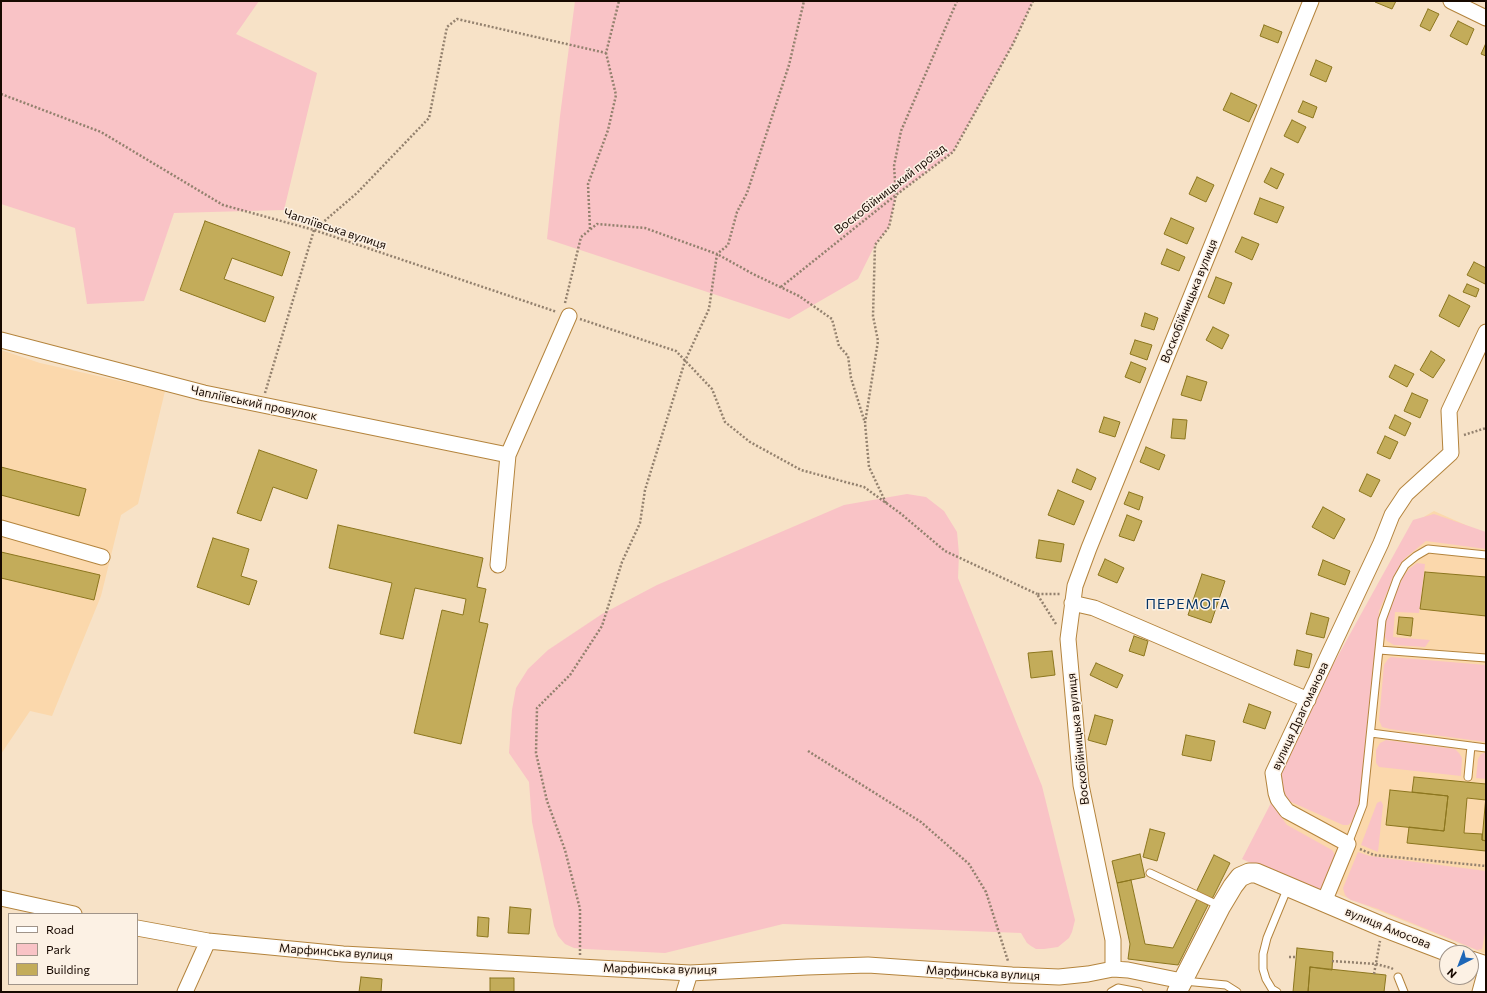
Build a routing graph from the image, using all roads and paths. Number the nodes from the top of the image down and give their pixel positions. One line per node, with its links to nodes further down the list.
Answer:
1 (619, 1): 8 (path)
2 (804, 1): 13 (path)
3 (957, 1): 10 (path)
4 (1033, 1): 10 (path, Воскобійницький проїзд)
5 (1311, 1): 30 (street, Воскобійницька вулиця)
6 (1451, 1): 7 (street)
7 (1486, 18)
8 (606, 53): 11 (path); 12 (path)
9 (1, 94): 12 (path, Чапліївська вулиця)
10 (896, 195): 14 (path, Воскобійницький проїзд); 20 (path)
11 (590, 229): 13 (path); 15 (path)
12 (314, 230): 15 (path, Чапліївська вулиця); 19 (path)
13 (716, 254): 14 (path); 18 (path)
14 (781, 287): 20 (path)
15 (566, 315): 18 (path, Чапліївська вулиця); 23 (street)
16 (1486, 332): 22 (street, вулиця Драгоманова)
17 (1, 340): 19 (street, Чапліївський провулок)
18 (685, 361): 24 (path); 56 (path)
19 (261, 405): 23 (street, Чапліївський провулок)
20 (865, 423): 24 (path)
21 (1486, 428): 22 (path)
22 (1450, 440): 34 (street, вулиця Драгоманова)
23 (508, 455): 28 (street)
24 (886, 503): 29 (path)
25 (1, 528): 27 (street)
26 (1486, 555): 32 (lane)
27 (102, 557)
28 (498, 565)
29 (1037, 594): 30 (path); 31 (path)
30 (1073, 598): 31 (street, Воскобійницька вулиця); 34 (street)
31 (1068, 640): 57 (street, Воскобійницька вулиця)
32 (1379, 650): 33 (lane); 35 (lane)
33 (1486, 658)
34 (1308, 700): 40 (street, вулиця Драгоманова)
35 (1371, 733): 36 (lane); 40 (lane)
36 (1471, 746): 37 (lane); 39 (lane)
37 (1486, 748)
38 (808, 751): 61 (path)
39 (1468, 776)
40 (1348, 844): 41 (path); 45 (street)
41 (1486, 866)
42 (1150, 873): 46 (lane)
43 (1288, 887): 45 (street); 46 (street); 64 (lane)
44 (1, 898): 47 (street)
45 (1324, 902): 48 (street, вулиця Амосова)
46 (1221, 906): 63 (street)
47 (69, 913)
48 (1383, 927): 51 (street, вулиця Амосова); 55 (path)
49 (138, 928): 50 (street, Марфинська вулиця)
50 (208, 941): 56 (street, Марфинська вулиця); 65 (street)
51 (1439, 948)
52 (1289, 957): 53 (path)
53 (1296, 957)
54 (1332, 961): 55 (path)
55 (1376, 964): 60 (path); 62 (path)
56 (579, 967): 59 (street, Марфинська вулиця)
57 (1113, 969): 61 (street, Марфинська вулиця); 63 (street, Марфинська вулиця)
58 (1486, 970): 71 (street)
59 (690, 973): 61 (street, Марфинська вулиця); 66 (street)
60 (1374, 974)
61 (1012, 975)
62 (1398, 977): 70 (lane)
63 (1179, 987): 69 (lane)
64 (1274, 991)
65 (185, 992)
66 (684, 992)
67 (1111, 992): 68 (lane)
68 (1139, 992)
69 (1237, 992)
70 (1404, 992)
71 (1480, 992)

